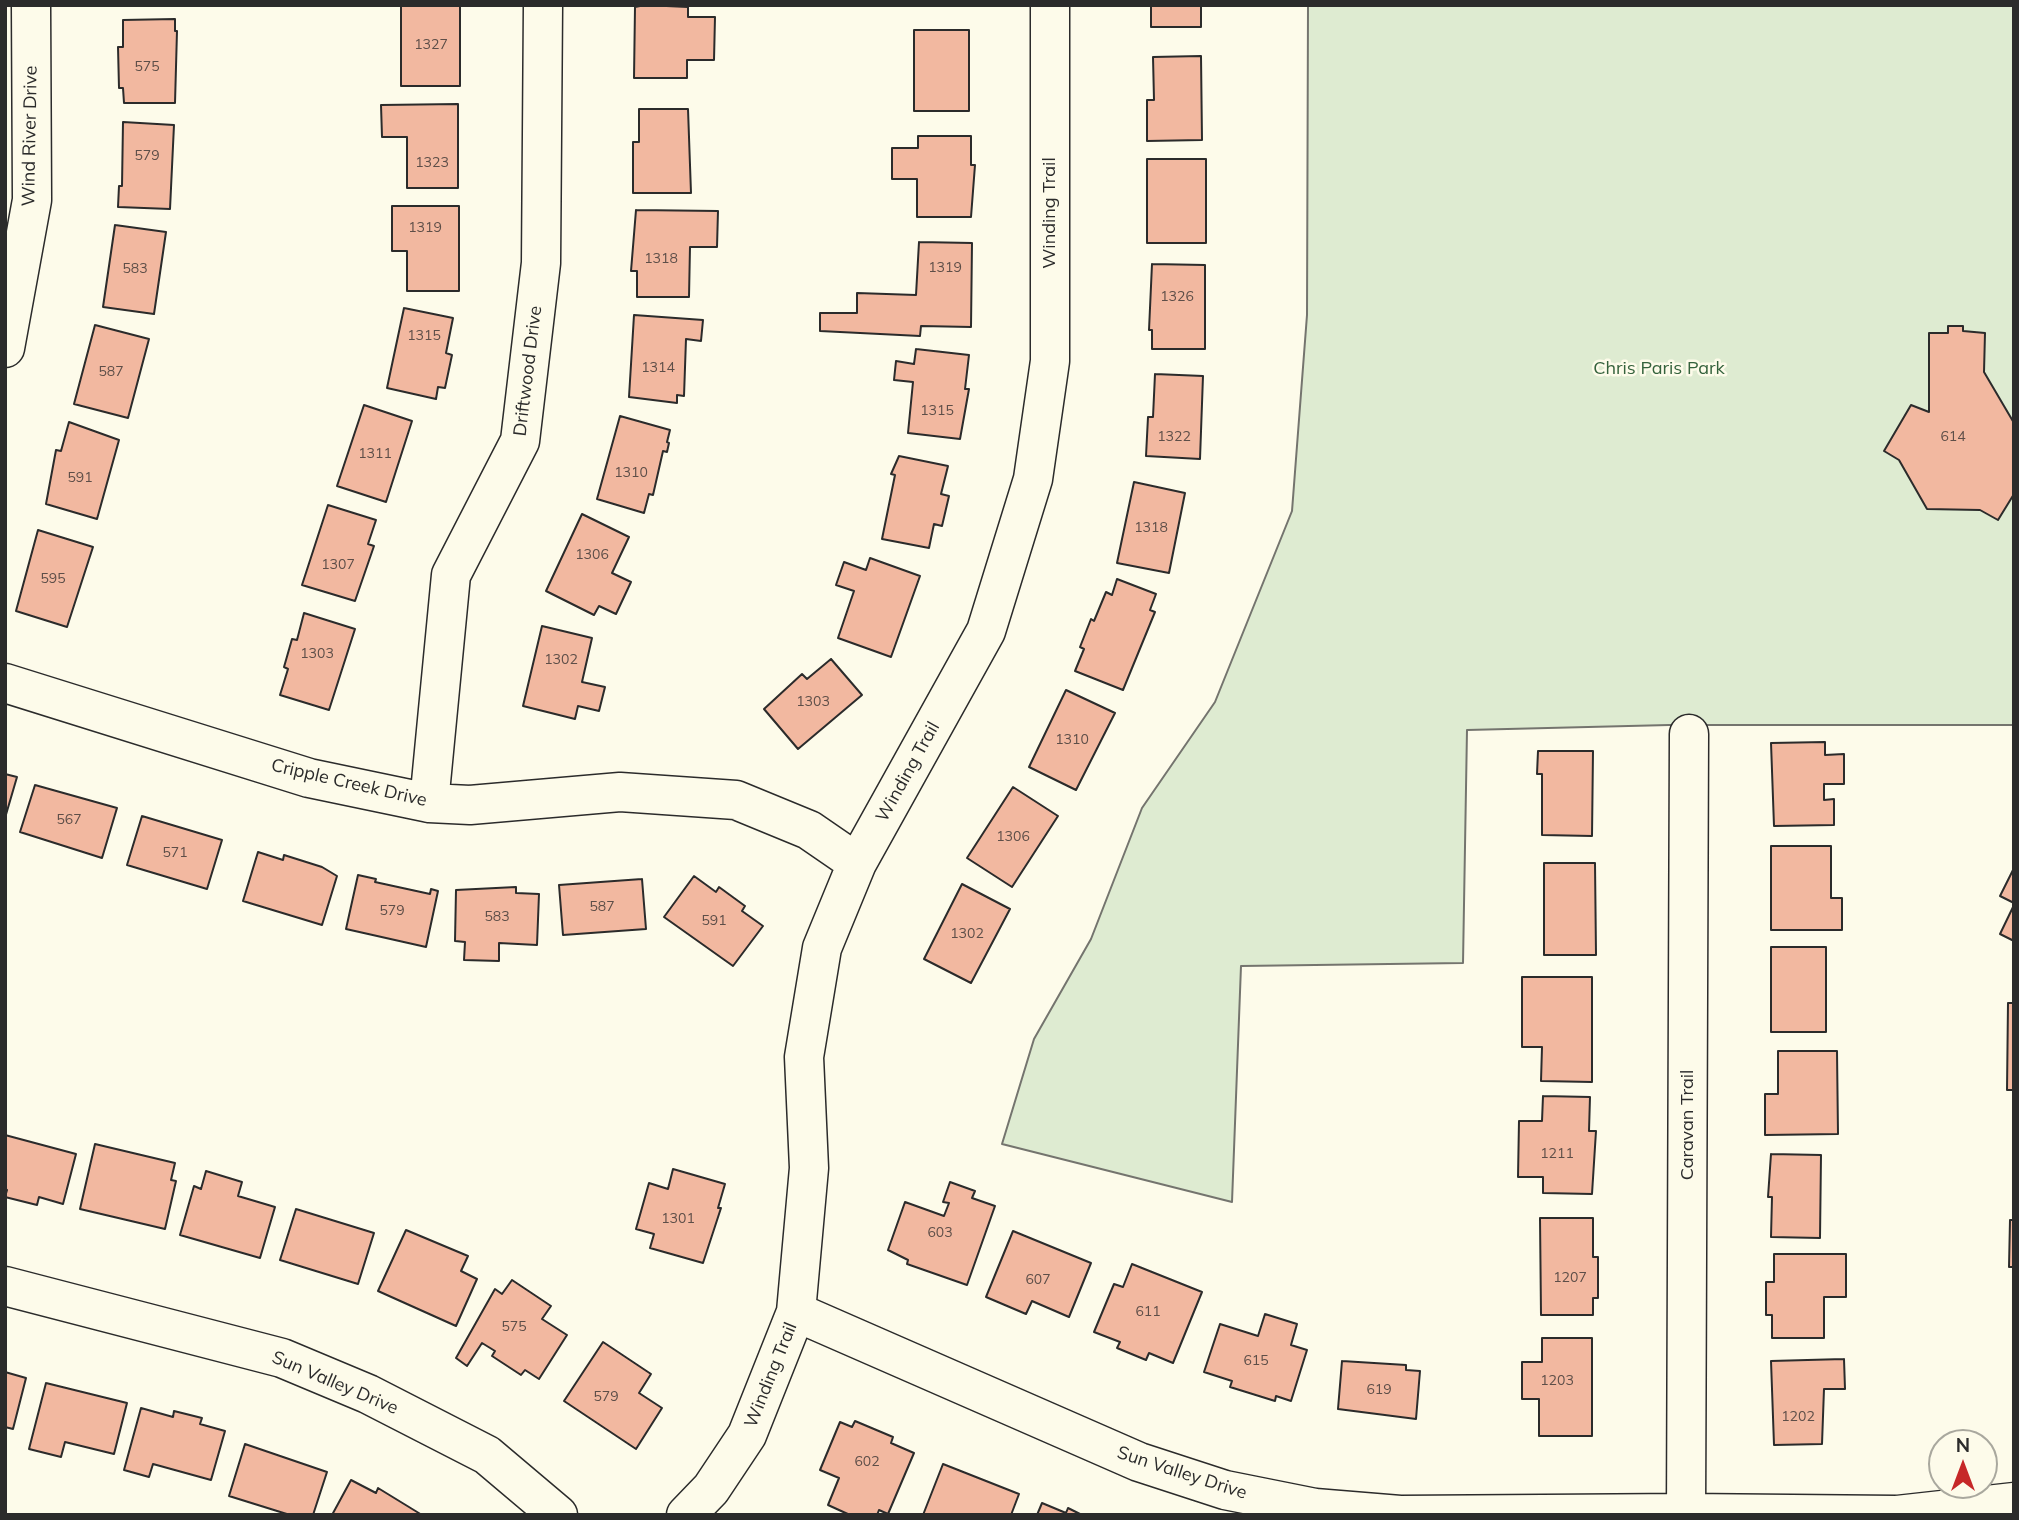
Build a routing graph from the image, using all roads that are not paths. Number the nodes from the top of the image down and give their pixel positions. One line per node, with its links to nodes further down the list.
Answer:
1 (31, 5): 4 (street, Wind River Drive)
2 (543, 5): 7 (street, Driftwood Drive)
3 (1050, 5): 8 (street, Winding Trail)
4 (5, 348)
5 (5, 683): 7 (street, Cripple Creek Drive)
6 (1689, 734): 12 (street, Caravan Trail)
7 (429, 803): 8 (street, Cripple Creek Drive)
8 (857, 863): 10 (street, Winding Trail)
9 (5, 1286): 13 (street, Sun Valley Drive)
10 (796, 1312): 12 (street, Sun Valley Drive); 14 (street, Winding Trail)
11 (2014, 1502): 12 (street, Sun Valley Drive)
12 (1686, 1514)
13 (558, 1515)
14 (686, 1515)

